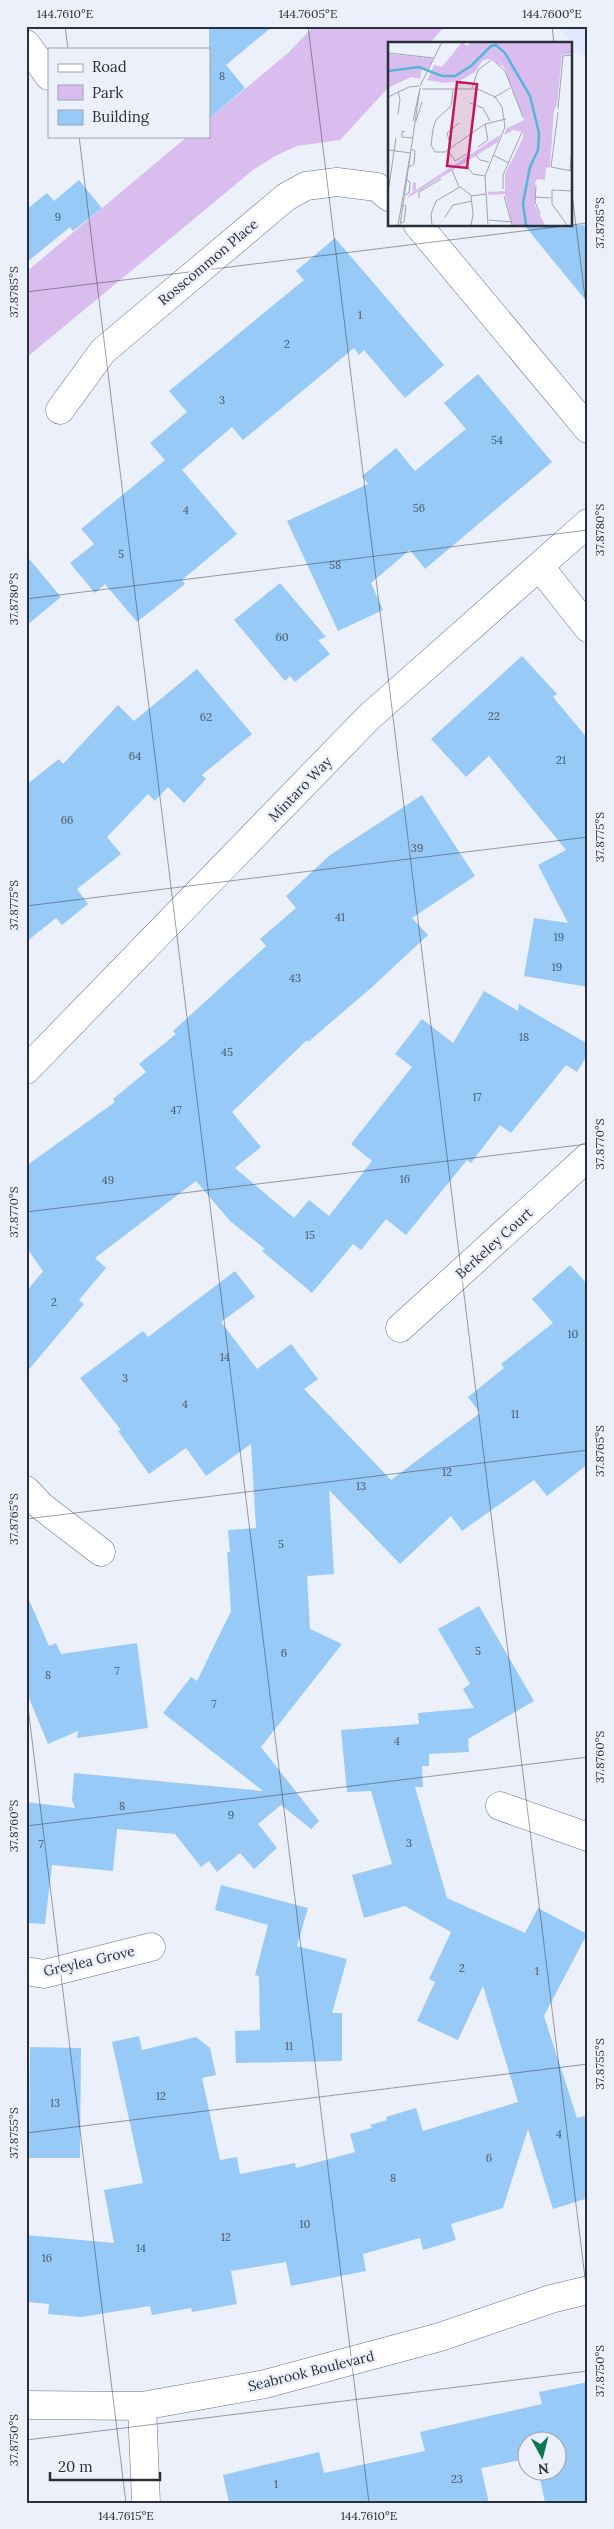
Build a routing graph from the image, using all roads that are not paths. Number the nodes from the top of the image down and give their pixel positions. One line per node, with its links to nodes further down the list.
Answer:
1 (26, 44): 2 (street)
2 (48, 75)
3 (388, 196): 5 (street, Rosscommon Place)
4 (419, 226): 6 (street)
5 (60, 410)
6 (588, 429)
7 (588, 523): 8 (street, Mintaro Way)
8 (540, 567): 9 (street); 10 (street, Mintaro Way)
9 (588, 628)
10 (26, 1070)
11 (588, 1157): 12 (street, Berkeley Court)
12 (400, 1328)
13 (26, 1490): 14 (street)
14 (101, 1552)
15 (500, 1806): 16 (street)
16 (588, 1837)
17 (151, 1947): 18 (street, Greylea Grove)
18 (26, 1971)
19 (588, 2290): 21 (street, Seabrook Boulevard)
20 (26, 2405): 21 (street, Seabrook Boulevard)
21 (142, 2406): 22 (street)
22 (146, 2503)

